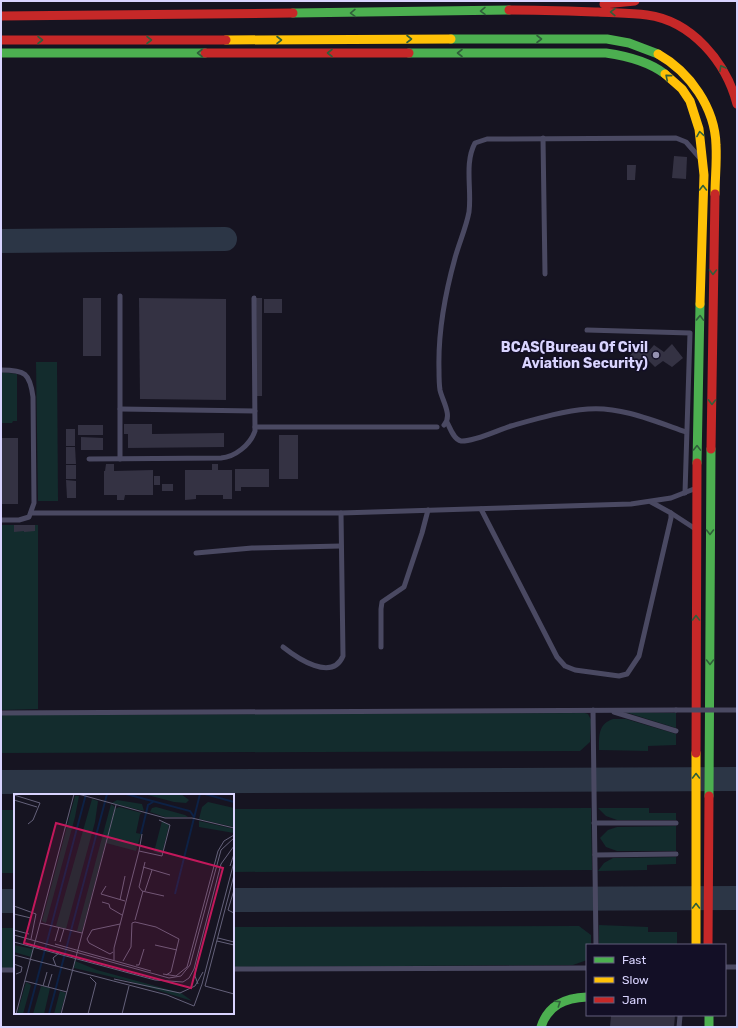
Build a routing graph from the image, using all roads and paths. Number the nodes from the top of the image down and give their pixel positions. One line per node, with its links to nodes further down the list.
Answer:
1 (634, 1): 2 (street)
2 (551, 10): 3 (street, one-way to 3); 8 (street, one-way to 2)
3 (1, 16)
4 (1, 40): 5 (street, one-way to 5)
5 (83, 40): 7 (street); 48 (street, one-way to 48)
6 (1, 53): 7 (street)
7 (84, 53): 10 (street, one-way to 7)
8 (737, 104)
9 (543, 138): 10 (lane); 11 (lane); 20 (lane)
10 (703, 162): 23 (street, one-way to 10)
11 (545, 274)
12 (120, 296): 16 (lane)
13 (254, 298): 17 (lane)
14 (587, 330): 20 (lane)
15 (1, 370): 28 (lane)
16 (120, 409): 17 (lane); 22 (lane)
17 (255, 411): 18 (lane)
18 (255, 427): 19 (lane); 22 (lane)
19 (437, 427)
20 (686, 432): 24 (lane)
21 (89, 459): 22 (lane)
22 (120, 459)
23 (697, 487): 24 (lane); 32 (street)
24 (686, 493): 25 (lane)
25 (651, 502): 26 (lane); 30 (lane)
26 (481, 509): 27 (lane); 30 (lane)
27 (428, 510): 29 (lane); 36 (lane)
28 (31, 513): 29 (lane); 31 (lane)
29 (341, 513): 33 (lane)
30 (671, 513): 32 (lane)
31 (1, 520)
32 (696, 530): 47 (street, one-way to 32)
33 (341, 546): 34 (lane); 35 (lane)
34 (196, 553)
35 (283, 647)
36 (381, 647)
37 (593, 710): 38 (lane); 40 (lane); 43 (lane)
38 (609, 710): 39 (lane, bridge); 41 (lane)
39 (737, 710)
40 (1, 713)
41 (676, 732)
42 (676, 823): 43 (lane)
43 (594, 824): 45 (lane)
44 (676, 854): 45 (lane)
45 (595, 855): 46 (lane)
46 (596, 944)
47 (696, 944)
48 (708, 944)
49 (586, 968): 52 (lane)
50 (726, 968): 51 (lane)
51 (737, 968)
52 (234, 969)
53 (1, 970): 54 (lane)
54 (14, 970)
55 (586, 997): 58 (street, one-way to 55)
56 (680, 1016): 59 (lane)
57 (709, 1016): 60 (street)
58 (541, 1027)
59 (680, 1027)
60 (709, 1027)

